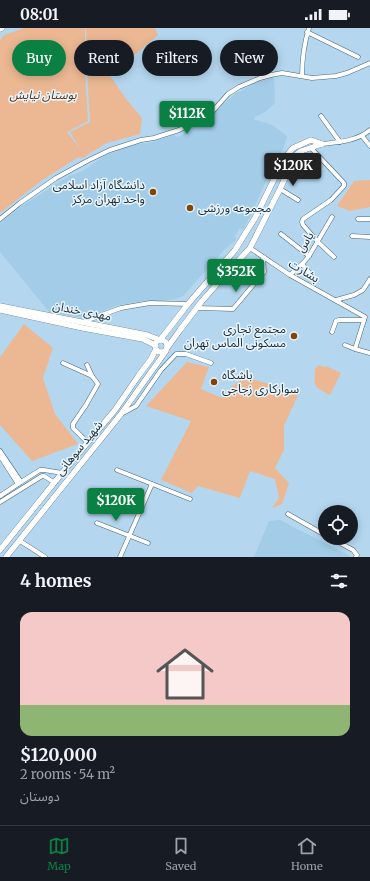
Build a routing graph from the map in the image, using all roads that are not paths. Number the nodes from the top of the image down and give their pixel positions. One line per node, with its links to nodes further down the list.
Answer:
1 (308, 30): 2 (street); 4 (street)
2 (358, 57)
3 (370, 63): 4 (street)
4 (302, 76): 15 (street)
5 (321, 116): 8 (street)
6 (370, 130): 7 (street, شهید سوهانی)
7 (362, 136): 8 (street, شهید سوهانی); 10 (street)
8 (340, 142): 9 (street, شهید سوهانی)
9 (322, 144): 11 (main road, شهید سوهانی); 31 (main road, شهید سوهانی)
10 (370, 146)
11 (312, 148): 12 (main road, شهید سوهانی); 21 (street)
12 (280, 189): 13 (street); 22 (main road, شهید سوهانی)
13 (298, 200)
14 (332, 216): 21 (street, یاس)
15 (0, 219)
16 (358, 219): 17 (street)
17 (370, 219)
18 (281, 234): 23 (street)
19 (352, 236): 20 (street)
20 (370, 237)
21 (318, 241): 23 (street, یاس); 25 (street)
22 (250, 248): 24 (street, بشارت); 33 (main road, شهید سوهانی)
23 (309, 256): 26 (street, یاس)
24 (263, 257): 27 (street, بشارت); 33 (street)
25 (334, 257)
26 (302, 264): 27 (street, یاس); 28 (street)
27 (290, 275): 30 (street, بشارت)
28 (312, 276)
29 (370, 278): 30 (street)
30 (335, 300): 35 (street, بشارت)
31 (188, 304): 36 (street); 38 (main road, شهید سوهانی)
32 (0, 306): 38 (main road, مهدی خندان)
33 (196, 308): 41 (main road, شهید سوهانی)
34 (0, 311): 40 (main road, مهدی خندان)
35 (364, 320): 37 (street); 42 (street)
36 (84, 321)
37 (332, 332)
38 (160, 340): 40 (main road); 41 (main road)
39 (345, 345): 42 (street)
40 (156, 347): 41 (main road); 48 (main road, شهید سوهانی)
41 (166, 349): 49 (main road, شهید سوهانی)
42 (355, 349): 43 (street)
43 (370, 353)
44 (63, 362): 47 (street)
45 (211, 363): 49 (street)
46 (87, 365): 47 (street)
47 (92, 376): 50 (street)
48 (115, 410): 49 (main road); 50 (main road, شهید سوهانی)
49 (121, 414): 65 (main road, شهید سوهانی)
50 (88, 443): 54 (main road, شهید سوهانی)
51 (0, 451): 55 (street)
52 (0, 456): 55 (street)
53 (117, 470): 57 (street)
54 (62, 473): 55 (street); 56 (main road, شهید سوهانی)
55 (19, 483): 58 (street)
56 (55, 483): 60 (street); 68 (main road, شهید سوهانی)
57 (152, 484): 59 (street); 64 (street)
58 (0, 496)
59 (190, 499)
60 (0, 501)
61 (288, 514): 63 (street)
62 (98, 523): 64 (street)
63 (318, 530)
64 (130, 536): 66 (street); 71 (street)
65 (20, 541): 69 (main road, شهید سوهانی); 70 (street)
66 (148, 543)
67 (344, 545): 72 (street)
68 (0, 550)
69 (6, 557)
70 (44, 557)
71 (120, 557)
72 (356, 557)

